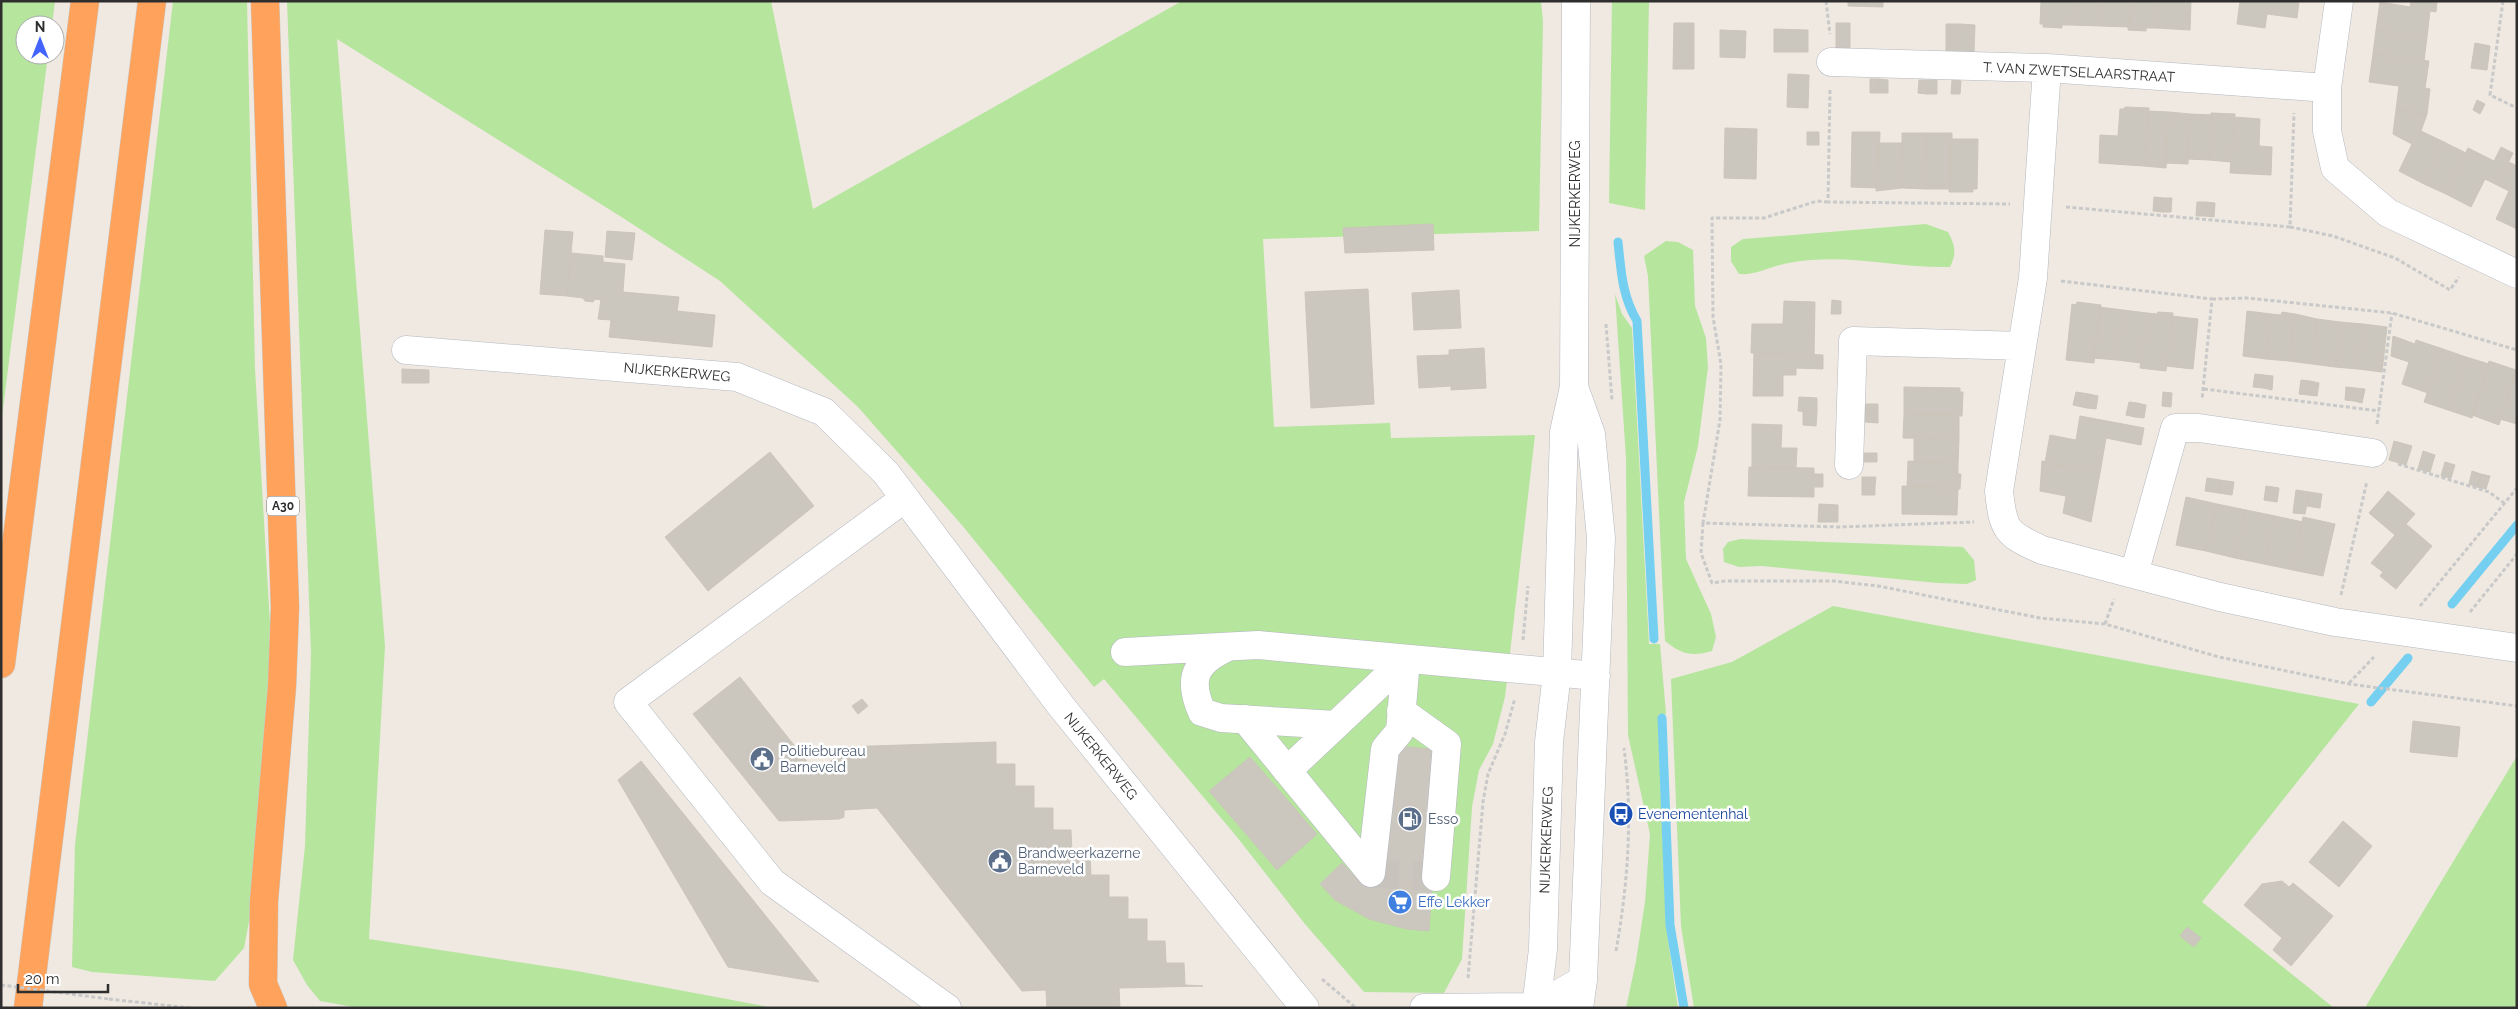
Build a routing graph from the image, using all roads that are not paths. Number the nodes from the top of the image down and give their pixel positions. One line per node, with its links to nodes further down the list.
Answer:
1 (85, 1): 21 (highway)
2 (152, 1): 31 (highway)
3 (265, 1): 32 (highway, A30)
4 (1576, 1): 12 (street, NIJKERKERWEG)
5 (2340, 1): 8 (street)
6 (1831, 62): 7 (street, T. VAN ZWETSELAARSTRAAT)
7 (2047, 68): 8 (street, T. VAN ZWETSELAARSTRAAT); 10 (street)
8 (2327, 88): 9 (street)
9 (2517, 274)
10 (2022, 346): 14 (street); 16 (street)
11 (406, 350): 15 (street, NIJKERKERWEG)
12 (1574, 387): 22 (street, NIJKERKERWEG); 23 (street, NIJKERKERWEG)
13 (2373, 453): 16 (street)
14 (1849, 465)
15 (905, 498): 33 (street); 34 (street, NIJKERKERWEG)
16 (2134, 574): 18 (street)
17 (1228, 646): 19 (street); 20 (street); 25 (street)
18 (2517, 648)
19 (1125, 652)
20 (1406, 659): 22 (street); 24 (street); 26 (street)
21 (1, 664)
22 (1557, 673): 23 (street); 30 (street, NIJKERKERWEG)
23 (1596, 676): 29 (street, NIJKERKERWEG)
24 (1401, 711): 27 (street); 28 (street)
25 (1245, 719): 26 (street); 27 (street)
26 (1336, 725): 27 (street)
27 (1287, 771)
28 (1436, 876)
29 (1583, 980): 30 (street); 36 (street, NIJKERKERWEG)
30 (1536, 1007): 35 (street)
31 (28, 1008)
32 (273, 1008)
33 (947, 1008)
34 (1306, 1008)
35 (1424, 1008)
36 (1580, 1008)

